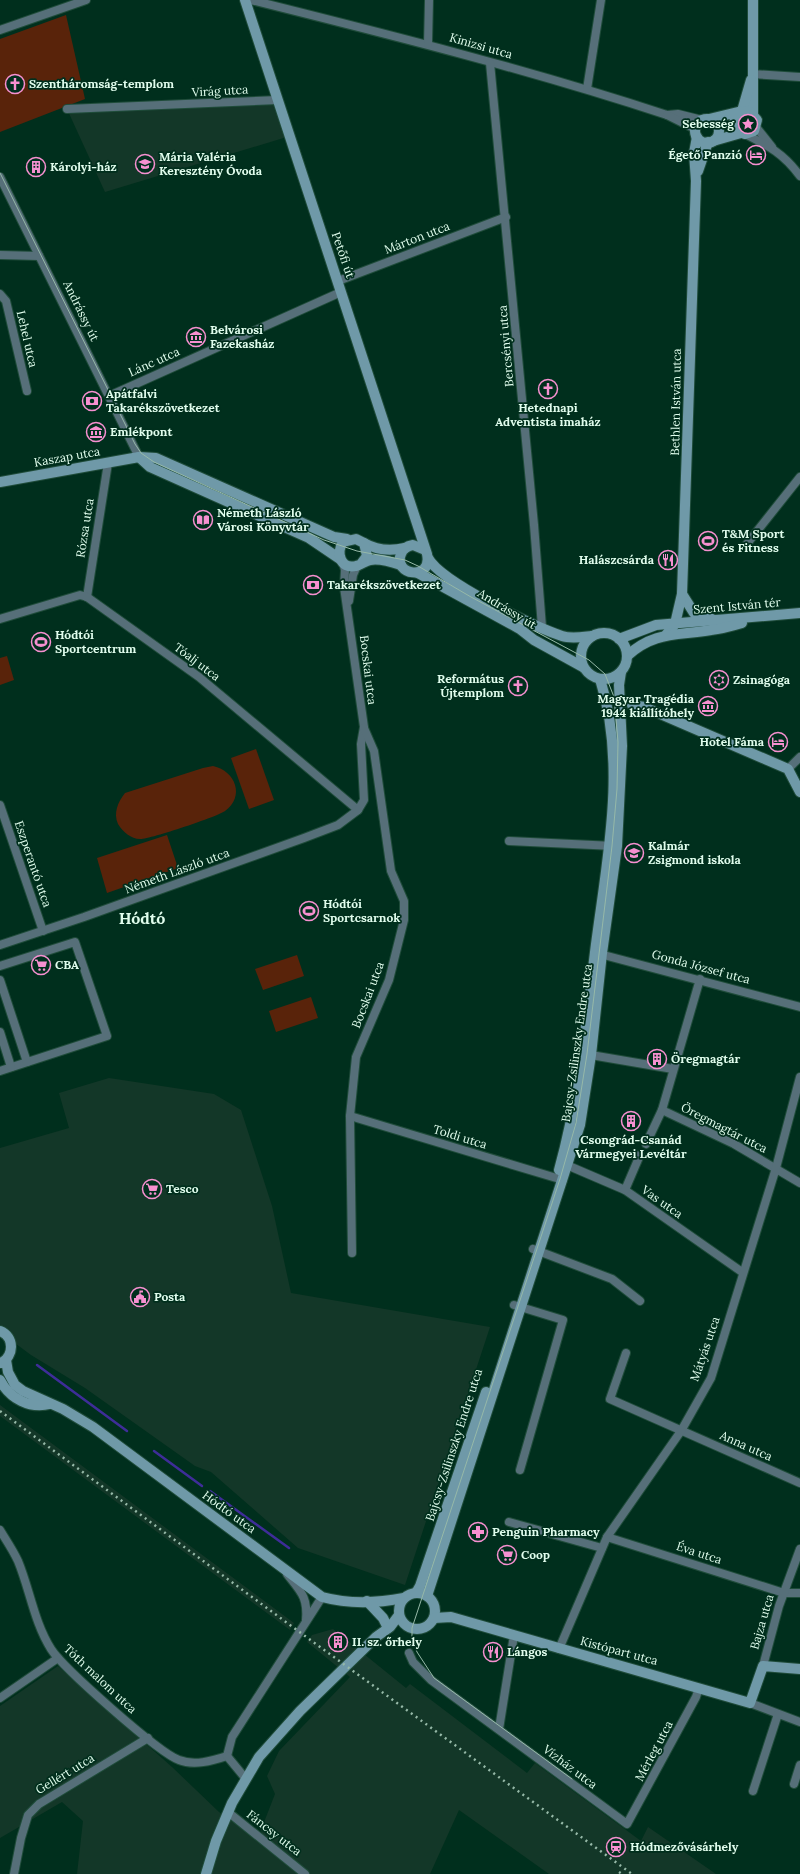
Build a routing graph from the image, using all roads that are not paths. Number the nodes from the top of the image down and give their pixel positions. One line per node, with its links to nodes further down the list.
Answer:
1 (86, 0): 7 (street)
2 (245, 0): 13 (street, Petőfi út)
3 (251, 0): 8 (street, Kinizsi utca)
4 (429, 0): 8 (street)
5 (601, 0): 12 (street)
6 (753, 0): 10 (street)
7 (0, 30)
8 (428, 44): 9 (street, Kinizsi utca)
9 (490, 63): 12 (street, Kinizsi utca); 27 (street, Bercsényi utca)
10 (752, 74): 11 (street); 15 (street); 16 (street)
11 (800, 78)
12 (587, 89): 17 (street, Kinizsi utca)
13 (278, 100): 14 (street, Virág utca); 30 (street, Petőfi út)
14 (67, 109)
15 (740, 112): 16 (street); 18 (street, Kinizsi utca); 21 (street)
16 (753, 114): 19 (street)
17 (667, 115): 18 (street, Kinizsi utca); 20 (street)
18 (705, 120): 20 (street); 22 (street)
19 (756, 127): 21 (street); 23 (street)
20 (696, 133): 22 (street); 26 (street, Bethlen István utca)
21 (743, 134): 22 (street); 23 (street)
22 (710, 142): 26 (street, Bethlen István utca)
23 (774, 149): 24 (street)
24 (800, 176)
25 (0, 177): 29 (street, Andrássy út)
26 (696, 181): 49 (street, Bethlen István utca)
27 (506, 217): 30 (street, Márton utca); 57 (street, Bercsényi utca)
28 (0, 255): 29 (street)
29 (39, 256): 34 (street, Andrássy út)
30 (338, 281): 31 (street, Petőfi út)
31 (342, 292): 34 (street, Lánc utca); 39 (street, Petőfi út)
32 (0, 294): 33 (street, Lehel utca)
33 (27, 391)
34 (109, 396): 35 (street, Andrássy út)
35 (139, 457): 36 (street, Kaszap utca); 40 (street); 45 (street, Andrássy út)
36 (108, 462): 38 (street, Kaszap utca); 50 (street, Rózsa utca)
37 (800, 477): 42 (street)
38 (0, 482)
39 (416, 519): 43 (street, Petőfi út); 44 (street, Petőfi út)
40 (347, 539): 41 (street); 45 (street)
41 (364, 543): 43 (street); 46 (street)
42 (746, 545)
43 (407, 547): 44 (street); 47 (street)
44 (427, 554): 48 (street); 57 (street, Andrássy út)
45 (342, 561): 46 (street); 52 (street, Bocskai utca)
46 (359, 565): 47 (street); 52 (street, Bocskai utca)
47 (401, 565): 48 (street)
48 (418, 573): 62 (street, Andrássy út)
49 (682, 594): 55 (street); 56 (street, Bethlen István utca)
50 (87, 597): 54 (street); 72 (street, Tóalj utca)
51 (800, 613): 53 (street, Szent István tér)
52 (349, 615): 67 (street, Bocskai utca)
53 (771, 616): 55 (street, Szent István tér); 58 (street)
54 (0, 620)
55 (716, 620): 56 (street, Szent István tér)
56 (675, 624): 58 (street); 60 (street, Szent István tér)
57 (542, 627): 59 (street, Andrássy út)
58 (666, 635): 61 (street)
59 (592, 636): 60 (street); 62 (street)
60 (619, 639): 61 (street)
61 (627, 656): 63 (street)
62 (583, 667): 64 (street)
63 (621, 672): 64 (street); 65 (street, Bajcsy-Zsilinszky Endre utca)
64 (600, 679): 74 (street, Bajcsy-Zsilinszky Endre utca)
65 (621, 704): 66 (street); 74 (street, Bajcsy-Zsilinszky Endre utca)
66 (632, 705): 69 (street)
67 (364, 727): 72 (street, Bocskai utca); 90 (street, Bocskai utca)
68 (800, 757): 69 (street)
69 (788, 770): 70 (street)
70 (800, 792)
71 (0, 805): 75 (street, Eszperantó utca)
72 (358, 810): 75 (street, Németh László utca)
73 (509, 841): 74 (street)
74 (613, 846): 77 (street, Bajcsy-Zsilinszky Endre utca)
75 (43, 931): 76 (street, Németh László utca)
76 (0, 945)
77 (598, 953): 79 (street, Gonda József utca); 83 (street, Bajcsy-Zsilinszky Endre utca)
78 (0, 966): 84 (street)
79 (700, 979): 81 (street, Gonda József utca); 86 (street, Öregmagtár utca)
80 (0, 980): 84 (street)
81 (800, 1007)
82 (0, 1032): 85 (street)
83 (587, 1055): 86 (street); 93 (street, Bajcsy-Zsilinszky Endre utca)
84 (27, 1062): 85 (street)
85 (11, 1067): 87 (street)
86 (673, 1068): 89 (street, Öregmagtár utca)
87 (0, 1071)
88 (800, 1077): 94 (street, Mátyás utca)
89 (662, 1110): 91 (street, Öregmagtár utca); 94 (street, Öregmagtár utca)
90 (350, 1116): 95 (street, Toldi utca); 99 (street, Bocskai utca)
91 (646, 1144)
92 (640, 1156): 97 (street)
93 (564, 1163): 95 (street, Bajcsy-Zsilinszky Endre utca); 97 (street, Vas utca)
94 (776, 1168): 96 (street, Öregmagtár utca); 100 (street, Mátyás utca)
95 (560, 1179): 98 (street, Bajcsy-Zsilinszky Endre utca)
96 (800, 1183)
97 (625, 1190): 100 (street, Vas utca)
98 (536, 1250): 101 (street); 102 (street, Bajcsy-Zsilinszky Endre utca)
99 (352, 1253)
100 (742, 1272): 108 (street, Mátyás utca)
101 (640, 1301)
102 (517, 1306): 109 (street); 117 (street, Bajcsy-Zsilinszky Endre utca); 120 (street, Bajcsy-Zsilinszky Endre utca)
103 (0, 1331): 105 (street)
104 (626, 1354): 108 (street, Anna utca)
105 (3, 1361): 107 (street, Hódtó utca)
106 (0, 1380): 107 (street, Hódtó utca)
107 (50, 1404): 116 (street, Hódtó utca)
108 (682, 1431): 110 (street, Anna utca); 113 (street, Mátyás utca)
109 (520, 1470)
110 (800, 1483)
111 (509, 1522): 114 (street)
112 (0, 1530): 134 (street, Tóth malom utca)
113 (607, 1536): 114 (street, Mátyás utca); 118 (street, Éva utca)
114 (602, 1548): 132 (street, Mátyás utca)
115 (800, 1549): 118 (street, Bajza utca)
116 (281, 1568): 121 (street, Hódtó utca); 128 (street)
117 (416, 1593): 120 (street); 122 (street)
118 (784, 1593): 119 (street, Éva utca); 135 (street, Bajza utca)
119 (800, 1593)
120 (427, 1596): 124 (street)
121 (322, 1597): 123 (street, Hódtó utca); 128 (street)
122 (404, 1598): 123 (street, Hódtó utca); 125 (street)
123 (367, 1601): 130 (street)
124 (434, 1605): 126 (street, Kistópart utca); 127 (street)
125 (399, 1615): 129 (street); 130 (street)
126 (451, 1617): 127 (street, Kistópart utca); 131 (street, Kistópart utca)
127 (434, 1618): 129 (street)
128 (306, 1622): 144 (street)
129 (406, 1625): 130 (street)
130 (389, 1628): 146 (street)
131 (514, 1635): 132 (street, Kistópart utca); 142 (street)
132 (559, 1649): 137 (street, Kistópart utca)
133 (409, 1653): 142 (street, Vízház utca)
134 (58, 1658): 138 (street); 143 (street, Tóth malom utca)
135 (763, 1666): 136 (street); 139 (street, Bajza utca)
136 (800, 1669)
137 (698, 1688): 139 (street, Kistópart utca); 150 (street, Mérleg utca)
138 (0, 1698)
139 (750, 1703): 140 (street, Kistópart utca)
140 (778, 1714): 141 (street, Kistópart utca); 148 (street)
141 (800, 1722)
142 (499, 1729): 150 (street, Vízház utca)
143 (148, 1738): 144 (street, Tóth malom utca); 151 (street, Gellért utca)
144 (226, 1756): 146 (street)
145 (800, 1765): 147 (street)
146 (246, 1779): 149 (street)
147 (794, 1784)
148 (753, 1792)
149 (228, 1812): 152 (street); 153 (street, Fáncsy utca)
150 (627, 1824)
151 (14, 1874)
152 (206, 1874)
153 (305, 1874)

